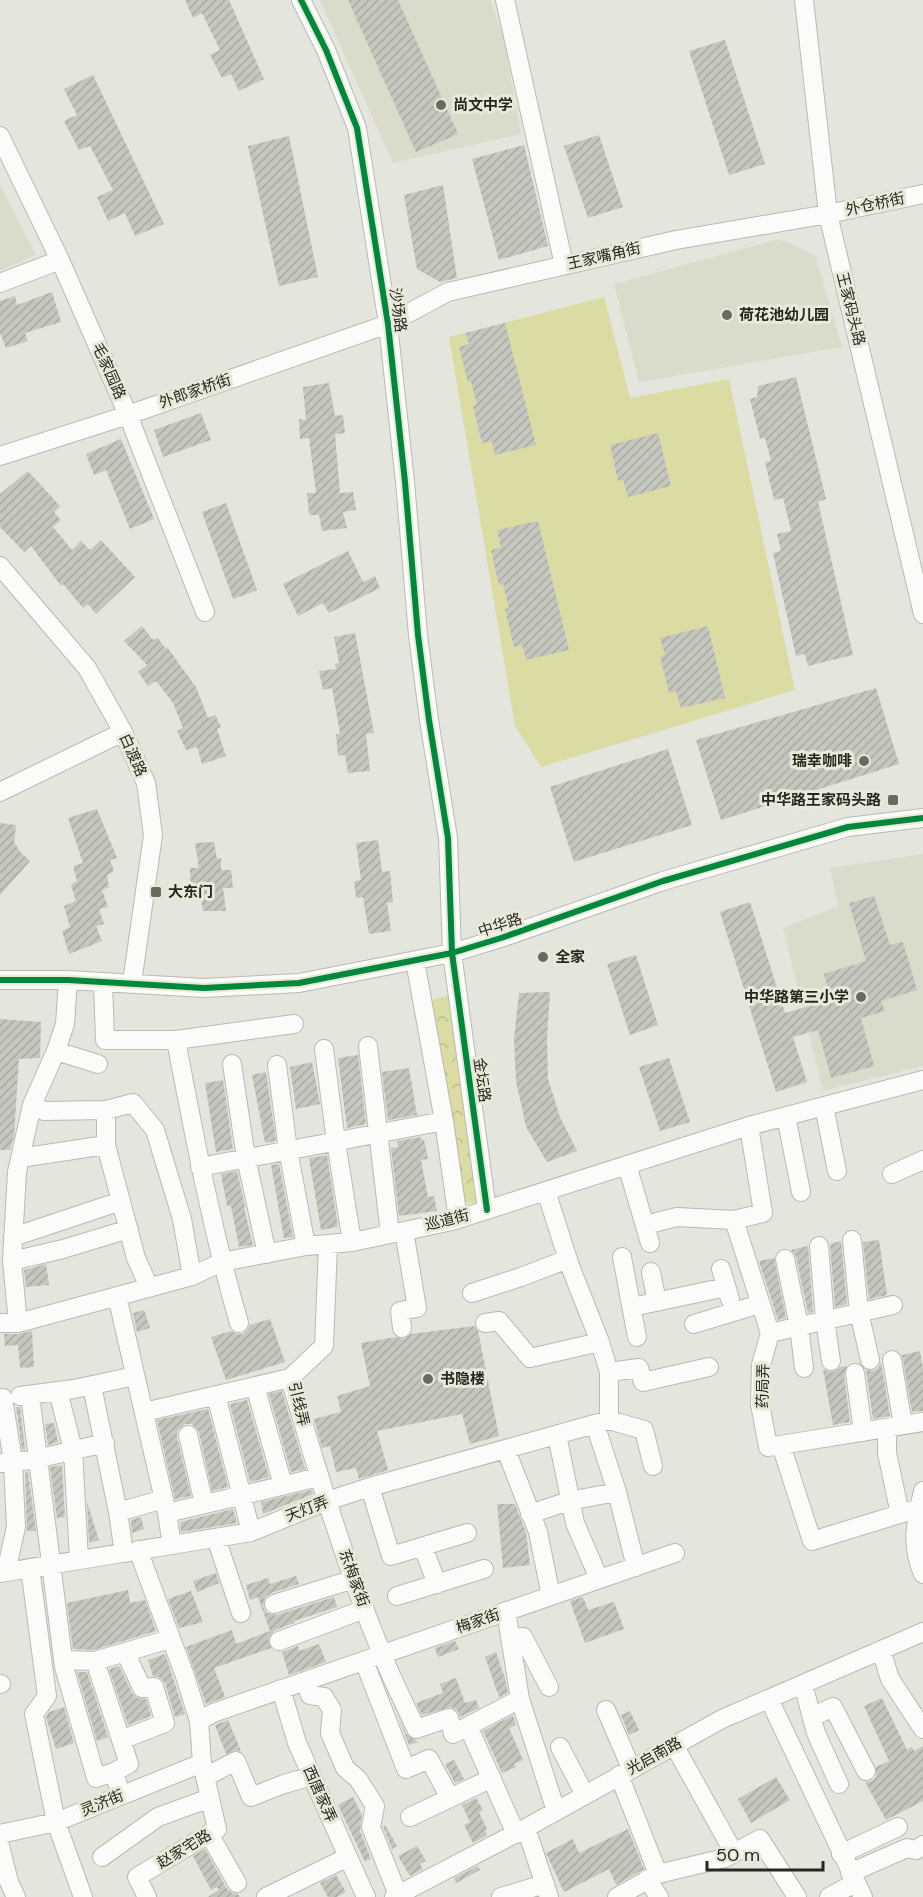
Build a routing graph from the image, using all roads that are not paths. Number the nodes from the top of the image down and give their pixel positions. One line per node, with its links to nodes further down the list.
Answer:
1 (301, 0): 10 (street, 沙场路)
2 (505, 0): 8 (street)
3 (804, 0): 6 (street, 王家码头路)
4 (0, 136): 7 (street, 毛家园路)
5 (923, 194): 6 (street, 外仓桥街)
6 (828, 214): 8 (street, 王家嘴角街); 15 (street, 王家码头路)
7 (60, 260): 9 (street); 11 (street, 毛家园路)
8 (564, 265): 10 (street, 王家嘴角街)
9 (0, 283)
10 (388, 324): 11 (street, 外郎家桥街); 19 (street, 沙场路)
11 (128, 415): 12 (street, 外郎家桥街); 14 (street, 毛家园路)
12 (0, 456)
13 (0, 566): 16 (street, 白渡路)
14 (205, 612)
15 (923, 614)
16 (123, 732): 17 (street); 24 (street, 白渡路)
17 (0, 792)
18 (923, 818): 19 (street, 中华路)
19 (452, 953): 20 (street, 中华路); 54 (street, 金坛路)
20 (415, 961): 24 (street, 中华路); 38 (street)
21 (0, 980): 22 (street, 中华路)
22 (68, 980): 23 (street, 中华路); 29 (street)
23 (103, 982): 24 (street, 中华路); 26 (street)
24 (132, 983)
25 (294, 1024): 26 (street)
26 (176, 1040): 48 (street)
27 (368, 1046): 40 (street)
28 (324, 1049): 41 (street)
29 (56, 1051): 30 (street); 34 (street)
30 (98, 1064)
31 (232, 1064): 45 (street)
32 (278, 1065): 43 (street)
33 (923, 1080): 35 (street, 巡道街)
34 (32, 1105): 36 (street); 44 (street)
35 (824, 1106): 37 (street, 巡道街); 49 (street)
36 (106, 1110): 42 (street); 75 (street)
37 (786, 1116): 39 (street, 巡道街); 52 (street)
38 (444, 1121): 40 (street); 55 (street)
39 (749, 1126): 47 (street, 巡道街); 56 (street)
40 (379, 1133): 41 (street); 59 (street)
41 (336, 1142): 43 (street); 62 (street)
42 (106, 1145): 44 (street); 53 (street)
43 (288, 1150): 45 (street); 65 (street)
44 (20, 1158): 60 (street)
45 (246, 1158): 48 (street); 67 (street)
46 (923, 1160): 50 (street)
47 (627, 1165): 51 (street, 巡道街); 57 (street)
48 (200, 1167): 72 (street)
49 (837, 1171)
50 (892, 1174)
51 (546, 1191): 54 (street, 巡道街); 69 (street)
52 (801, 1192)
53 (121, 1201): 58 (street); 60 (street)
54 (487, 1210): 55 (street, 巡道街)
55 (458, 1219): 59 (street, 巡道街)
56 (734, 1220): 57 (street); 81 (street)
57 (645, 1225): 63 (street)
58 (129, 1229): 71 (street); 76 (street)
59 (397, 1232): 62 (street, 巡道街); 92 (street)
60 (13, 1237): 71 (street)
61 (852, 1240): 85 (street)
62 (352, 1242): 64 (street, 巡道街)
63 (650, 1243)
64 (328, 1245): 65 (street, 巡道街); 104 (street, 引线弄)
65 (306, 1246): 67 (street, 巡道街)
66 (819, 1246): 86 (street)
67 (267, 1254): 72 (street, 巡道街)
68 (622, 1257): 83 (street)
69 (568, 1259): 78 (street); 95 (street)
70 (785, 1259): 91 (street)
71 (12, 1261): 87 (street)
72 (222, 1262): 75 (street, 巡道街); 88 (street)
73 (721, 1269): 77 (street)
74 (651, 1272): 80 (street)
75 (192, 1276): 76 (street, 巡道街)
76 (149, 1287): 79 (street, 巡道街)
77 (726, 1287): 80 (street); 84 (street)
78 (472, 1293)
79 (117, 1296): 87 (street, 巡道街); 103 (street)
80 (657, 1302): 83 (street)
81 (760, 1304): 84 (street); 93 (street)
82 (893, 1305): 85 (street)
83 (632, 1307): 94 (street)
84 (733, 1312): 90 (street)
85 (859, 1312): 86 (street); 96 (street)
86 (825, 1320): 91 (street); 98 (street)
87 (9, 1323)
88 (239, 1323)
89 (484, 1323): 95 (street)
90 (694, 1324)
91 (799, 1326): 93 (street); 100 (street)
92 (402, 1328)
93 (770, 1333): 119 (street, 药局弄)
94 (637, 1336)
95 (600, 1342): 101 (street)
96 (870, 1360)
97 (892, 1360): 114 (street)
98 (831, 1361)
99 (709, 1367): 101 (street)
100 (804, 1368)
101 (609, 1372): 112 (street)
102 (855, 1373): 115 (street)
103 (135, 1376): 105 (street); 111 (street)
104 (290, 1378): 106 (street); 125 (street, 引线弄)
105 (92, 1386): 107 (street); 118 (street, 赵家宅路)
106 (255, 1386): 109 (street); 126 (street)
107 (58, 1391): 108 (street); 120 (street)
108 (30, 1395): 110 (street); 122 (street)
109 (216, 1395): 111 (street); 129 (street)
110 (1, 1398): 123 (street)
111 (144, 1412): 134 (street)
112 (602, 1422): 116 (street, 天灯弄); 124 (street); 128 (street)
113 (923, 1422): 114 (street)
114 (895, 1426): 115 (street); 137 (street)
115 (863, 1432): 119 (street)
116 (557, 1435): 121 (street, 天灯弄); 132 (street)
117 (188, 1436): 133 (street)
118 (105, 1443): 120 (street); 135 (street, 赵家宅路)
119 (774, 1446): 137 (street, 药局弄)
120 (73, 1450): 122 (street); 145 (street)
121 (506, 1450): 127 (street, 天灯弄); 136 (street)
122 (37, 1459): 123 (street); 146 (street)
123 (6, 1463): 150 (street)
124 (653, 1466)
125 (319, 1477): 126 (street); 131 (street, 引线弄)
126 (283, 1485): 129 (street)
127 (370, 1487): 131 (street, 天灯弄); 142 (street)
128 (617, 1492): 132 (street); 147 (street)
129 (243, 1495): 133 (street); 138 (street)
130 (921, 1500): 137 (street); 151 (street)
131 (327, 1501): 138 (street, 天灯弄); 152 (street, 东梅家街)
132 (569, 1501): 136 (street); 153 (street)
133 (204, 1504): 134 (street)
134 (165, 1506): 135 (street); 141 (street)
135 (118, 1512): 143 (street, 赵家宅路)
136 (530, 1514): 156 (street)
137 (900, 1514)
138 (251, 1532): 140 (street, 天灯弄)
139 (467, 1533): 142 (street)
140 (216, 1538): 141 (street, 天灯弄); 160 (street)
141 (172, 1545): 143 (street, 天灯弄)
142 (423, 1547): 154 (street)
143 (131, 1552): 145 (street, 天灯弄); 163 (street, 赵家宅路)
144 (675, 1553): 147 (street, 梅家街)
145 (79, 1560): 146 (street, 天灯弄)
146 (51, 1564): 148 (street, 天灯弄); 168 (street)
147 (636, 1566): 153 (street, 梅家街)
148 (30, 1568): 150 (street, 天灯弄); 198 (street)
149 (484, 1569): 154 (street)
150 (3, 1572)
151 (923, 1574)
152 (354, 1579): 157 (street); 158 (street, 东梅家街)
153 (599, 1579): 156 (street, 梅家街)
154 (437, 1584): 155 (street)
155 (397, 1596)
156 (551, 1596): 159 (street, 梅家街)
157 (274, 1604)
158 (365, 1609): 164 (street); 167 (street, 东梅家街)
159 (506, 1611): 162 (street); 167 (street, 梅家街)
160 (241, 1613)
161 (923, 1632): 165 (street, 光启南路)
162 (510, 1638): 173 (street); 175 (street)
163 (170, 1639): 166 (street); 179 (street, 赵家宅路)
164 (279, 1641)
165 (881, 1650): 172 (street, 光启南路); 181 (street)
166 (125, 1652): 169 (street); 182 (street)
167 (382, 1654): 170 (street, 梅家街); 180 (street, 东梅家街)
168 (63, 1660): 169 (street); 188 (street)
169 (95, 1660): 182 (street)
170 (364, 1661): 171 (street, 梅家街); 195 (street)
171 (305, 1681): 174 (street, 梅家街); 213 (street)
172 (802, 1684): 176 (street, 光启南路); 178 (street)
173 (549, 1687)
174 (280, 1689): 179 (street, 梅家街); 189 (street, 西唐家弄)
175 (520, 1699): 180 (street); 196 (street)
176 (769, 1699): 183 (street, 光启南路); 206 (street)
177 (606, 1710): 186 (street)
178 (812, 1717): 187 (street); 191 (street)
179 (199, 1721): 185 (street, 赵家宅路)
180 (468, 1726): 190 (street)
181 (923, 1729)
182 (121, 1740): 188 (street)
183 (674, 1745): 186 (street, 光启南路); 205 (street)
184 (560, 1747): 193 (street)
185 (203, 1770): 189 (street, 灵济街); 192 (street, 灵济街); 194 (street, 赵家宅路)
186 (625, 1771): 193 (street, 光启南路); 209 (street)
187 (866, 1771)
188 (114, 1772): 192 (street)
189 (312, 1776): 208 (street, 西唐家弄)
190 (492, 1778): 195 (street); 200 (street)
191 (839, 1784)
192 (121, 1795): 198 (street, 灵济街)
193 (585, 1795): 196 (street, 光启南路)
194 (210, 1798): 202 (street, 赵家宅路); 207 (street)
195 (450, 1798): 197 (street)
196 (556, 1811): 200 (street, 光启南路)
197 (410, 1817)
198 (56, 1822): 201 (street, 灵济街); 214 (street)
199 (898, 1827): 206 (street)
200 (521, 1831): 212 (street); 213 (street, 光启南路)
201 (0, 1834)
202 (208, 1834): 210 (street); 217 (street, 赵家宅路)
203 (923, 1845): 211 (street)
204 (0, 1846): 216 (street)
205 (734, 1853): 209 (street); 222 (street)
206 (842, 1854): 211 (street)
207 (102, 1857)
208 (348, 1857): 218 (street); 219 (street, 西唐家弄)
209 (653, 1876): 215 (street); 221 (street)
210 (237, 1883)
211 (856, 1884): 223 (street)
212 (547, 1890): 220 (street)
213 (402, 1895)
214 (79, 1896)
215 (621, 1896)
216 (16, 1897)
217 (147, 1897)
218 (266, 1897)
219 (366, 1897)
220 (501, 1897)
221 (660, 1897)
222 (797, 1897)
223 (829, 1897)

